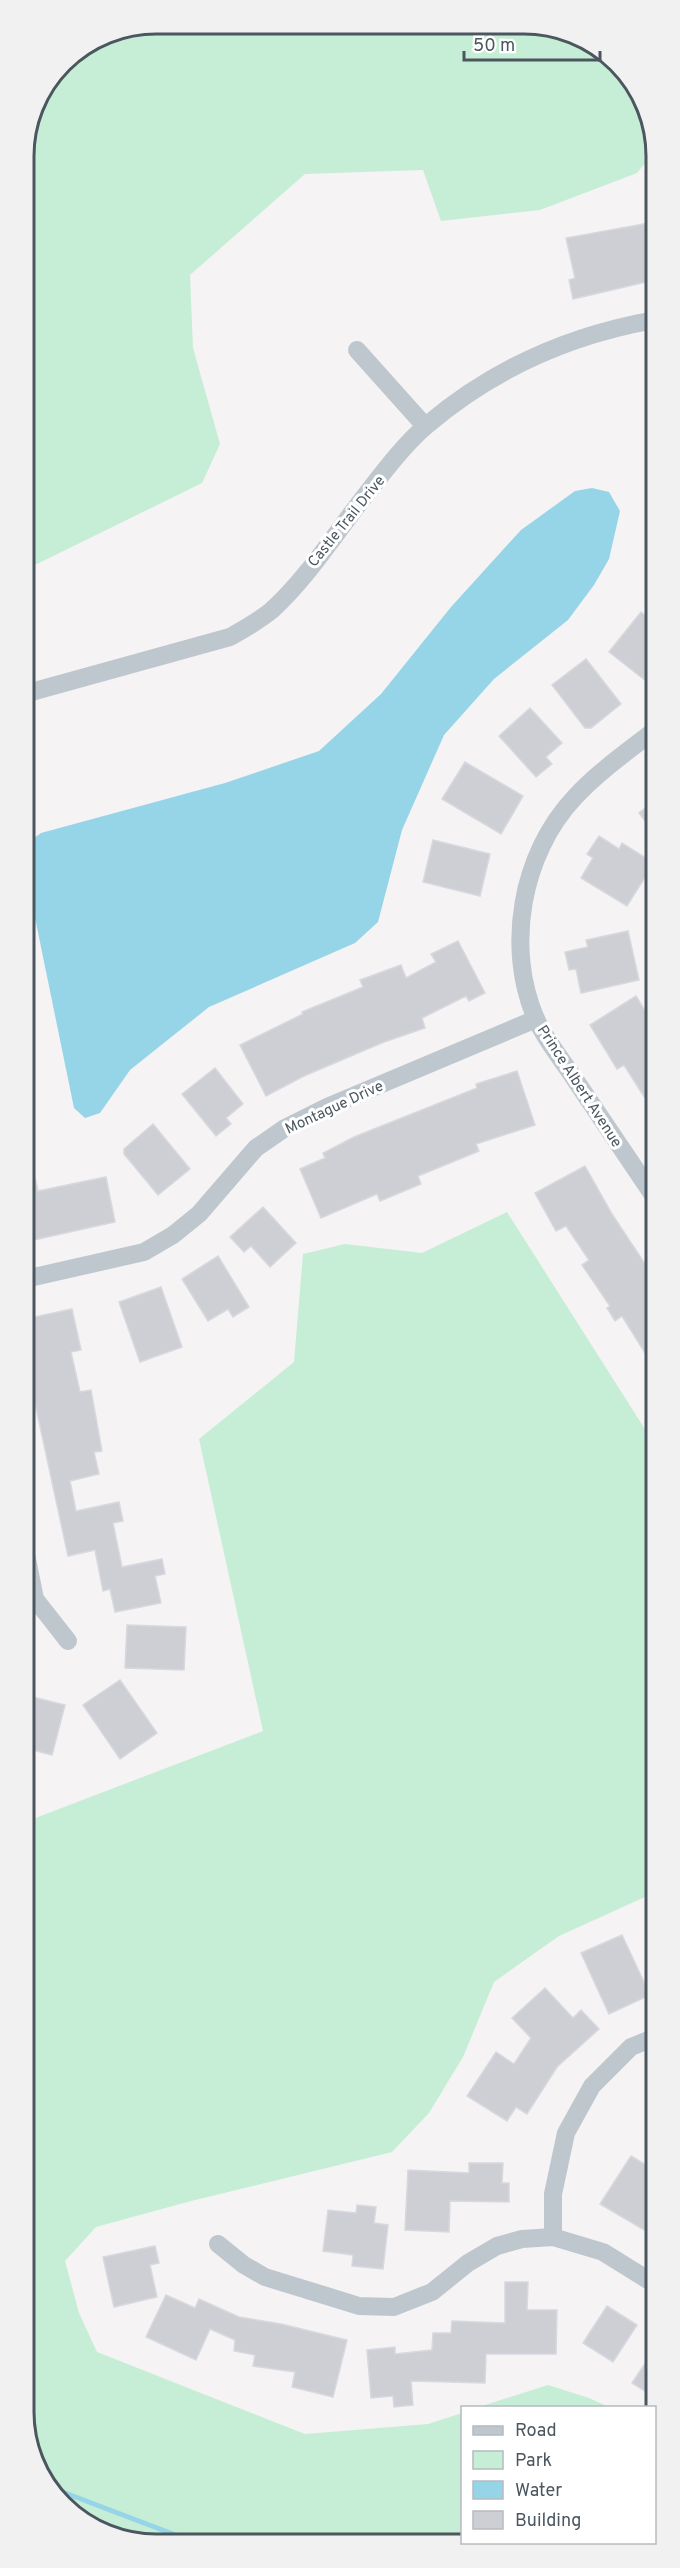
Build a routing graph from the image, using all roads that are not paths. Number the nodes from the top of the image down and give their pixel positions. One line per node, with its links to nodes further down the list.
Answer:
1 (646, 322): 3 (street, Castle Trail Drive)
2 (357, 350): 3 (street)
3 (425, 426): 4 (street, Castle Trail Drive)
4 (35, 691)
5 (646, 737): 6 (street, Prince Albert Avenue)
6 (536, 1019): 7 (street, Prince Albert Avenue); 8 (street, Montague Drive)
7 (646, 1184)
8 (35, 1278)
9 (34, 1596): 10 (street)
10 (68, 1641)
11 (645, 2041): 12 (street)
12 (552, 2237): 13 (street); 14 (street)
13 (218, 2244)
14 (645, 2278)

